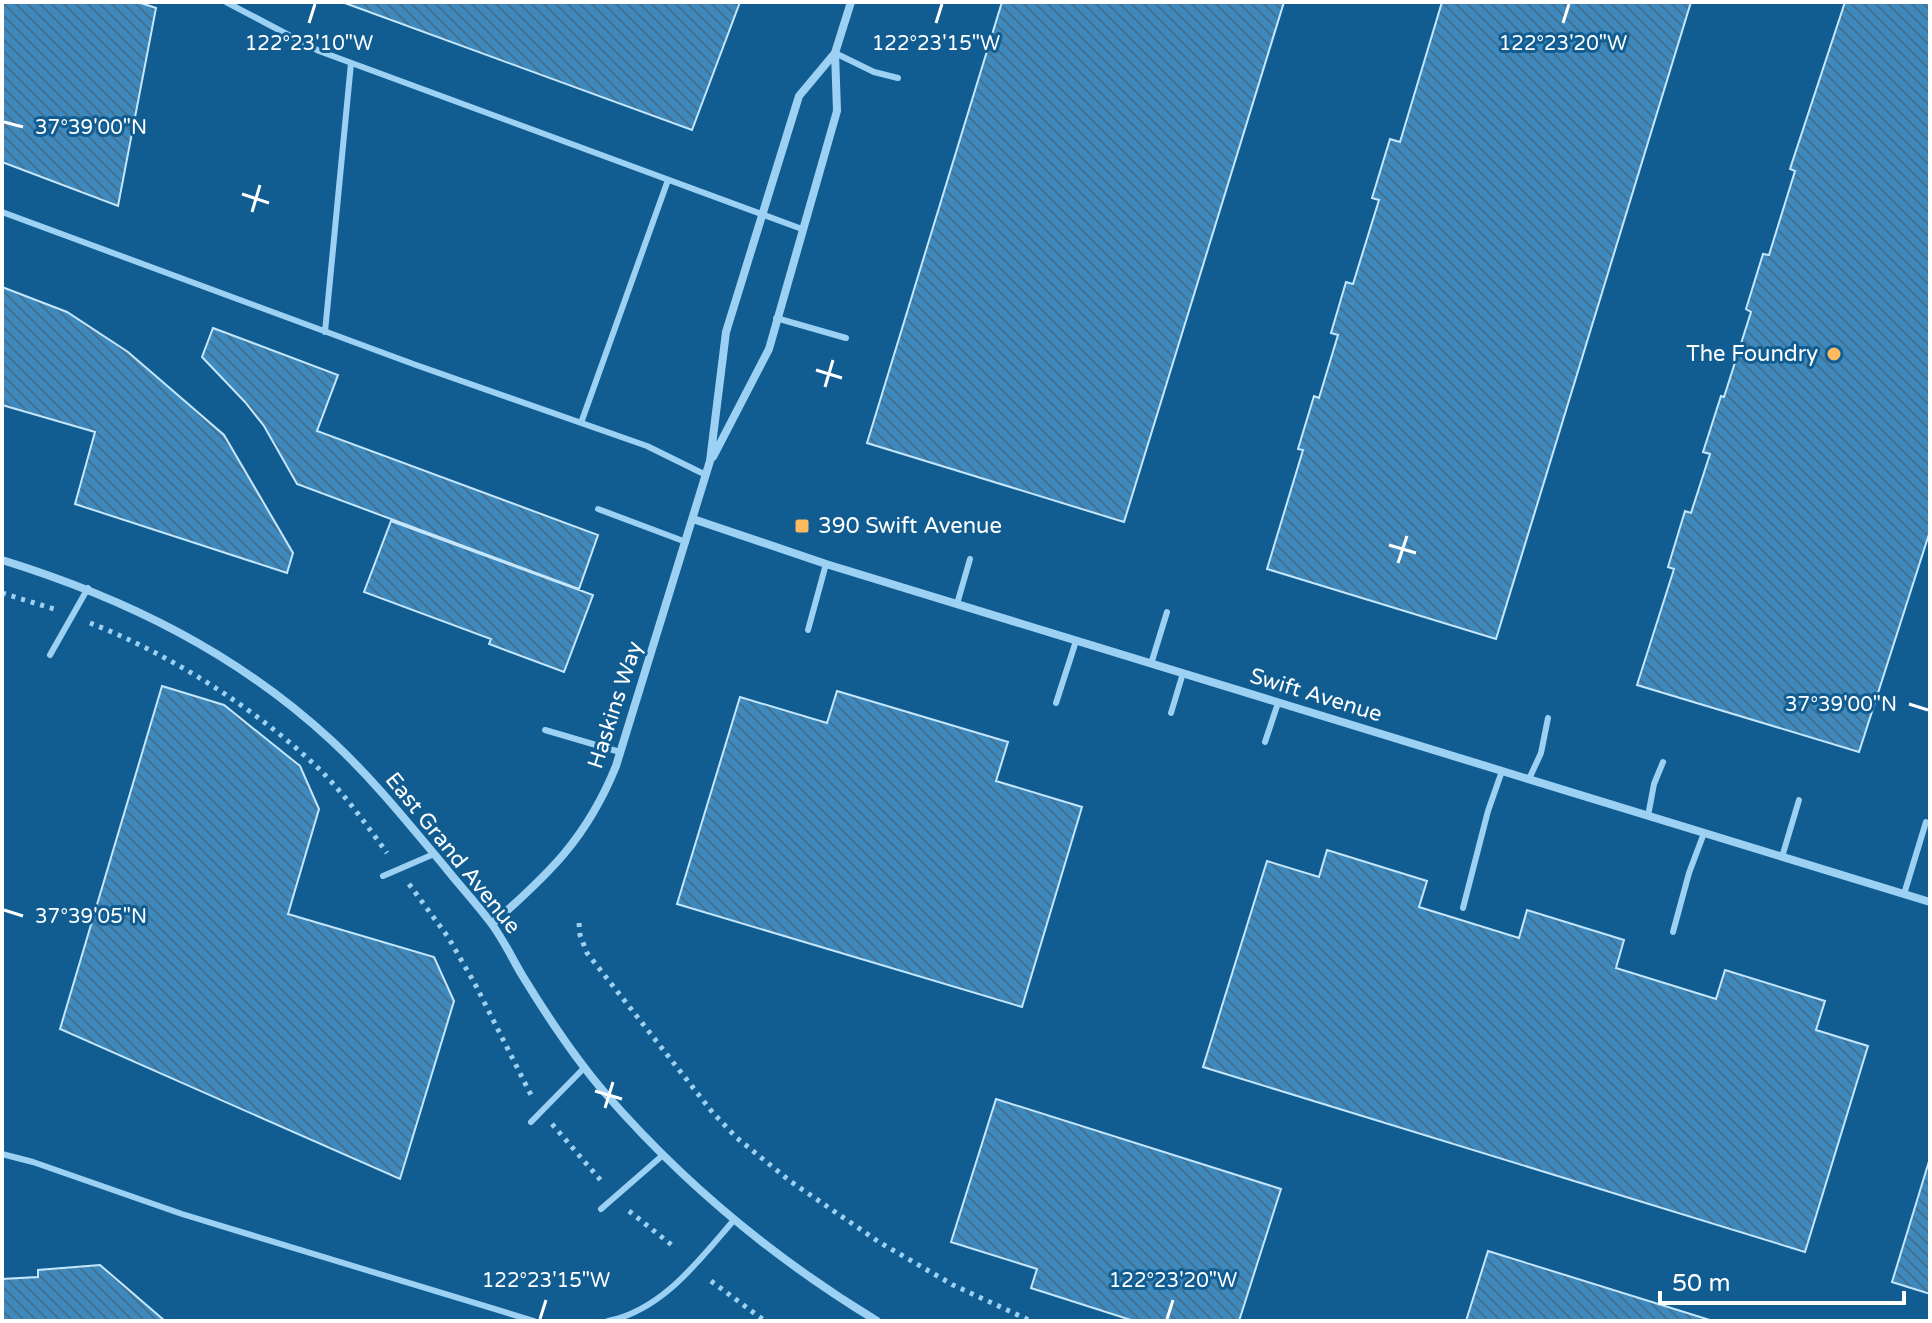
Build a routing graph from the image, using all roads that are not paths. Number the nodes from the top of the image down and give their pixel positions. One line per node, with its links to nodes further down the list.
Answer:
1 (226, 2): 4 (lane)
2 (851, 2): 3 (street, Haskins Way)
3 (835, 53): 5 (lane); 8 (street, Haskins Way); 9 (street, Haskins Way)
4 (351, 63): 6 (lane); 11 (lane)
5 (898, 78)
6 (668, 180): 8 (lane); 13 (lane)
7 (2, 212): 11 (lane)
8 (762, 215): 9 (lane); 14 (street, Haskins Way)
9 (802, 229): 10 (street, Haskins Way)
10 (776, 318): 12 (lane); 14 (street, Haskins Way)
11 (325, 332): 13 (lane)
12 (846, 338)
13 (581, 423): 15 (lane)
14 (710, 461): 15 (street, Haskins Way)
15 (706, 475): 17 (street, Haskins Way)
16 (598, 509): 18 (lane)
17 (693, 519): 18 (street, Haskins Way); 21 (street, Swift Avenue)
18 (686, 542): 36 (street, Haskins Way)
19 (970, 559): 23 (lane)
20 (2, 560): 22 (street, East Grand Avenue)
21 (826, 564): 23 (street, Swift Avenue); 25 (lane)
22 (88, 588): 27 (lane); 44 (street, East Grand Avenue)
23 (957, 604): 26 (street, Swift Avenue)
24 (1167, 612): 28 (lane)
25 (808, 630)
26 (1076, 641): 28 (street, Swift Avenue); 30 (lane)
27 (50, 655)
28 (1151, 664): 29 (street, Swift Avenue)
29 (1183, 673): 31 (street, Swift Avenue); 32 (lane)
30 (1056, 703)
31 (1278, 703): 35 (lane); 38 (street, Swift Avenue)
32 (1171, 713)
33 (1548, 718): 39 (lane)
34 (545, 730): 36 (lane)
35 (1265, 742)
36 (620, 752): 50 (street, Haskins Way)
37 (1663, 762): 41 (lane)
38 (1502, 771): 39 (street, Swift Avenue); 49 (lane)
39 (1529, 779): 41 (street, Swift Avenue)
40 (1799, 800): 45 (lane)
41 (1648, 816): 43 (street, Swift Avenue)
42 (1926, 822): 47 (lane)
43 (1704, 833): 45 (street, Swift Avenue); 51 (lane)
44 (434, 854): 46 (lane); 50 (street, East Grand Avenue)
45 (1782, 857): 47 (street, Swift Avenue)
46 (383, 876)
47 (1904, 894): 48 (street, Swift Avenue)
48 (1930, 902)
49 (1463, 908)
50 (492, 924): 52 (street, East Grand Avenue)
51 (1673, 932)
52 (585, 1067): 53 (lane); 55 (street, East Grand Avenue)
53 (531, 1122)
54 (2, 1154): 58 (lane)
55 (663, 1155): 56 (lane); 57 (street, East Grand Avenue)
56 (601, 1209)
57 (734, 1220): 59 (lane); 60 (street, East Grand Avenue)
58 (534, 1321)
59 (608, 1321)
60 (877, 1321)

